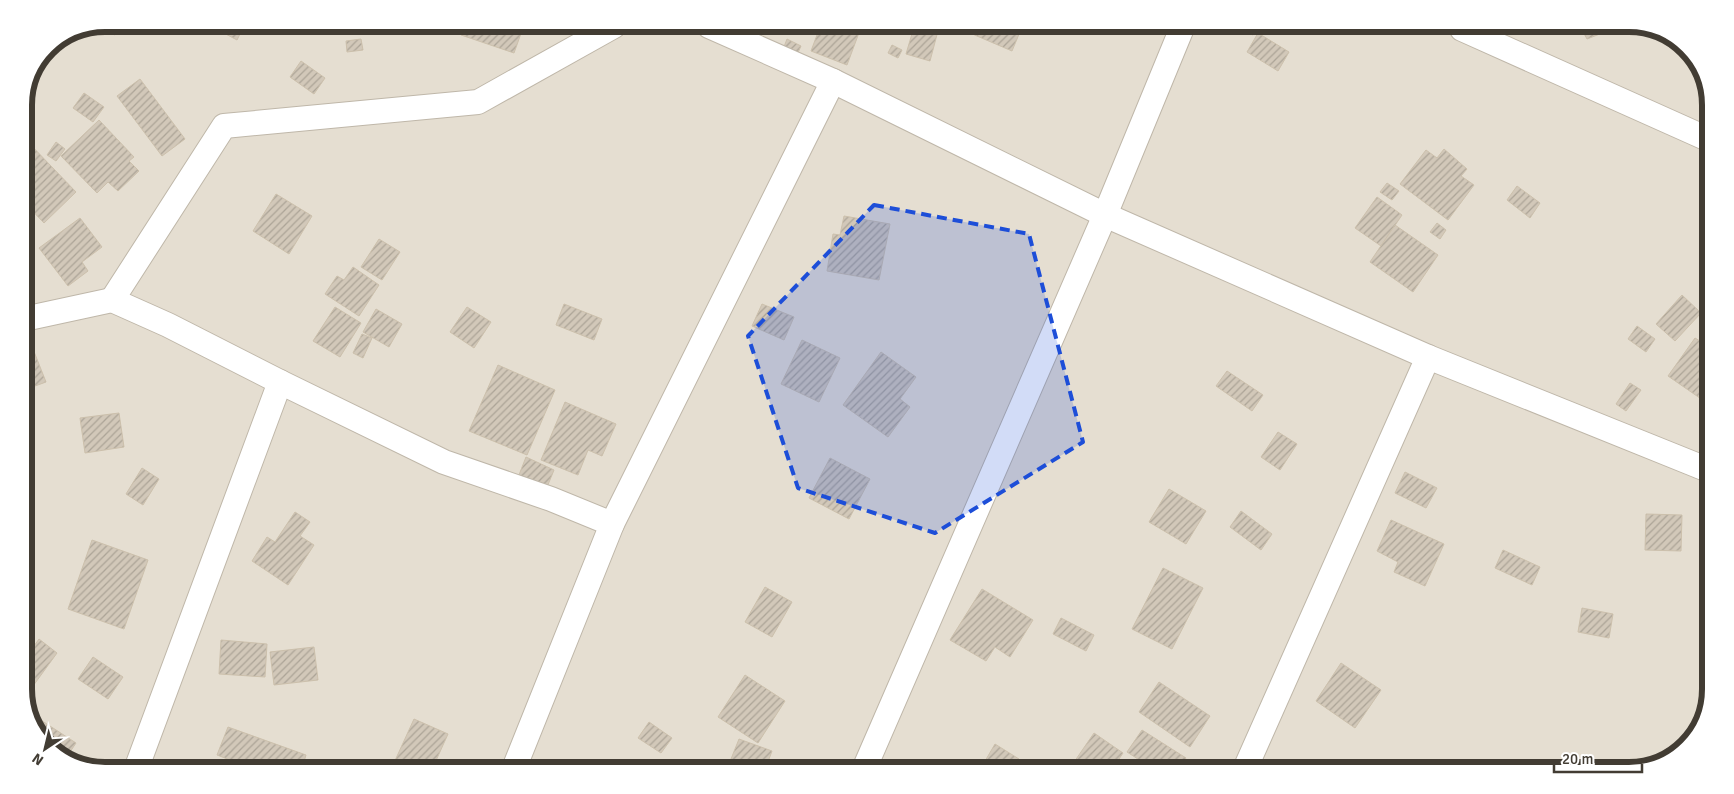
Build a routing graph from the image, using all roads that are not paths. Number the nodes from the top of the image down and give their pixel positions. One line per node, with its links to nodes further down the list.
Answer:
1 (603, 32): 8 (street)
2 (723, 32): 5 (street)
3 (1180, 32): 7 (street)
4 (1469, 32): 6 (street)
5 (833, 81): 7 (street); 13 (street)
6 (1701, 136)
7 (1105, 215): 10 (street); 16 (street)
8 (112, 300): 9 (street); 11 (street)
9 (33, 317)
10 (1428, 358): 12 (street); 17 (street)
11 (280, 382): 13 (street); 14 (street)
12 (1702, 467)
13 (612, 524): 15 (street)
14 (139, 762)
15 (517, 762)
16 (867, 762)
17 (1248, 762)

